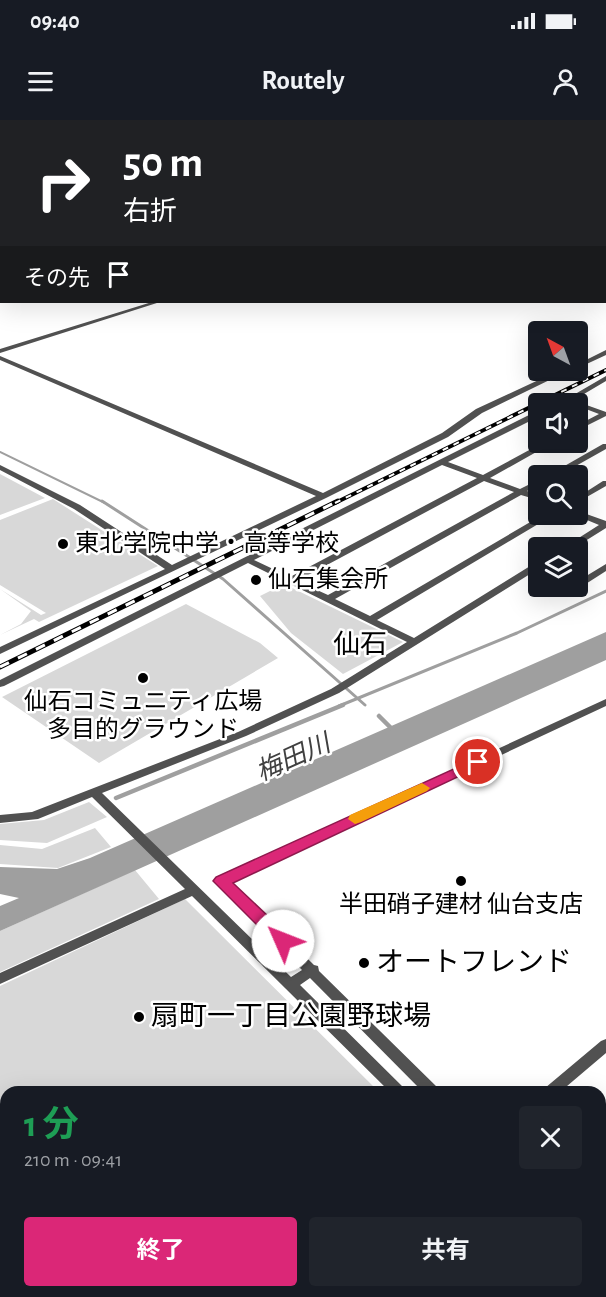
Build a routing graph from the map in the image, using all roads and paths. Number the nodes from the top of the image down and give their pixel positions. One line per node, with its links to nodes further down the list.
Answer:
1 (154, 303): 2 (street)
2 (0, 351)
3 (606, 352): 5 (street)
4 (0, 358): 24 (street)
5 (588, 361)
6 (605, 380): 8 (street)
7 (543, 381): 24 (street)
8 (581, 393)
9 (588, 408): 10 (street)
10 (605, 414): 12 (street)
11 (528, 419): 15 (street)
12 (588, 423)
13 (606, 446): 16 (street)
14 (529, 453): 18 (street)
15 (444, 463): 18 (street); 29 (street)
16 (571, 465)
17 (0, 467): 31 (street)
18 (484, 477): 21 (street); 34 (street)
19 (606, 483): 23 (street)
20 (528, 488): 21 (street)
21 (521, 492): 22 (street); 35 (street)
22 (528, 494)
23 (588, 494)
24 (323, 496): 31 (street)
25 (588, 517): 26 (street)
26 (606, 524): 28 (street)
27 (532, 525): 36 (street)
28 (585, 537)
29 (248, 560): 34 (street); 39 (street)
30 (606, 567): 33 (street)
31 (170, 568): 38 (street)
32 (528, 573): 37 (street)
33 (588, 578)
34 (292, 580): 35 (street)
35 (328, 599): 36 (street)
36 (370, 620): 37 (street)
37 (413, 641): 41 (street)
38 (0, 651)
39 (0, 684)
40 (606, 702): 44 (street)
41 (95, 793): 42 (street); 43 (street)
42 (0, 819)
43 (192, 891): 45 (street); 46 (street)
44 (313, 970): 46 (street); 49 (street)
45 (0, 979)
46 (291, 984): 48 (street)
47 (606, 1045): 50 (street)
48 (393, 1086)
49 (427, 1086)
50 (557, 1086)

